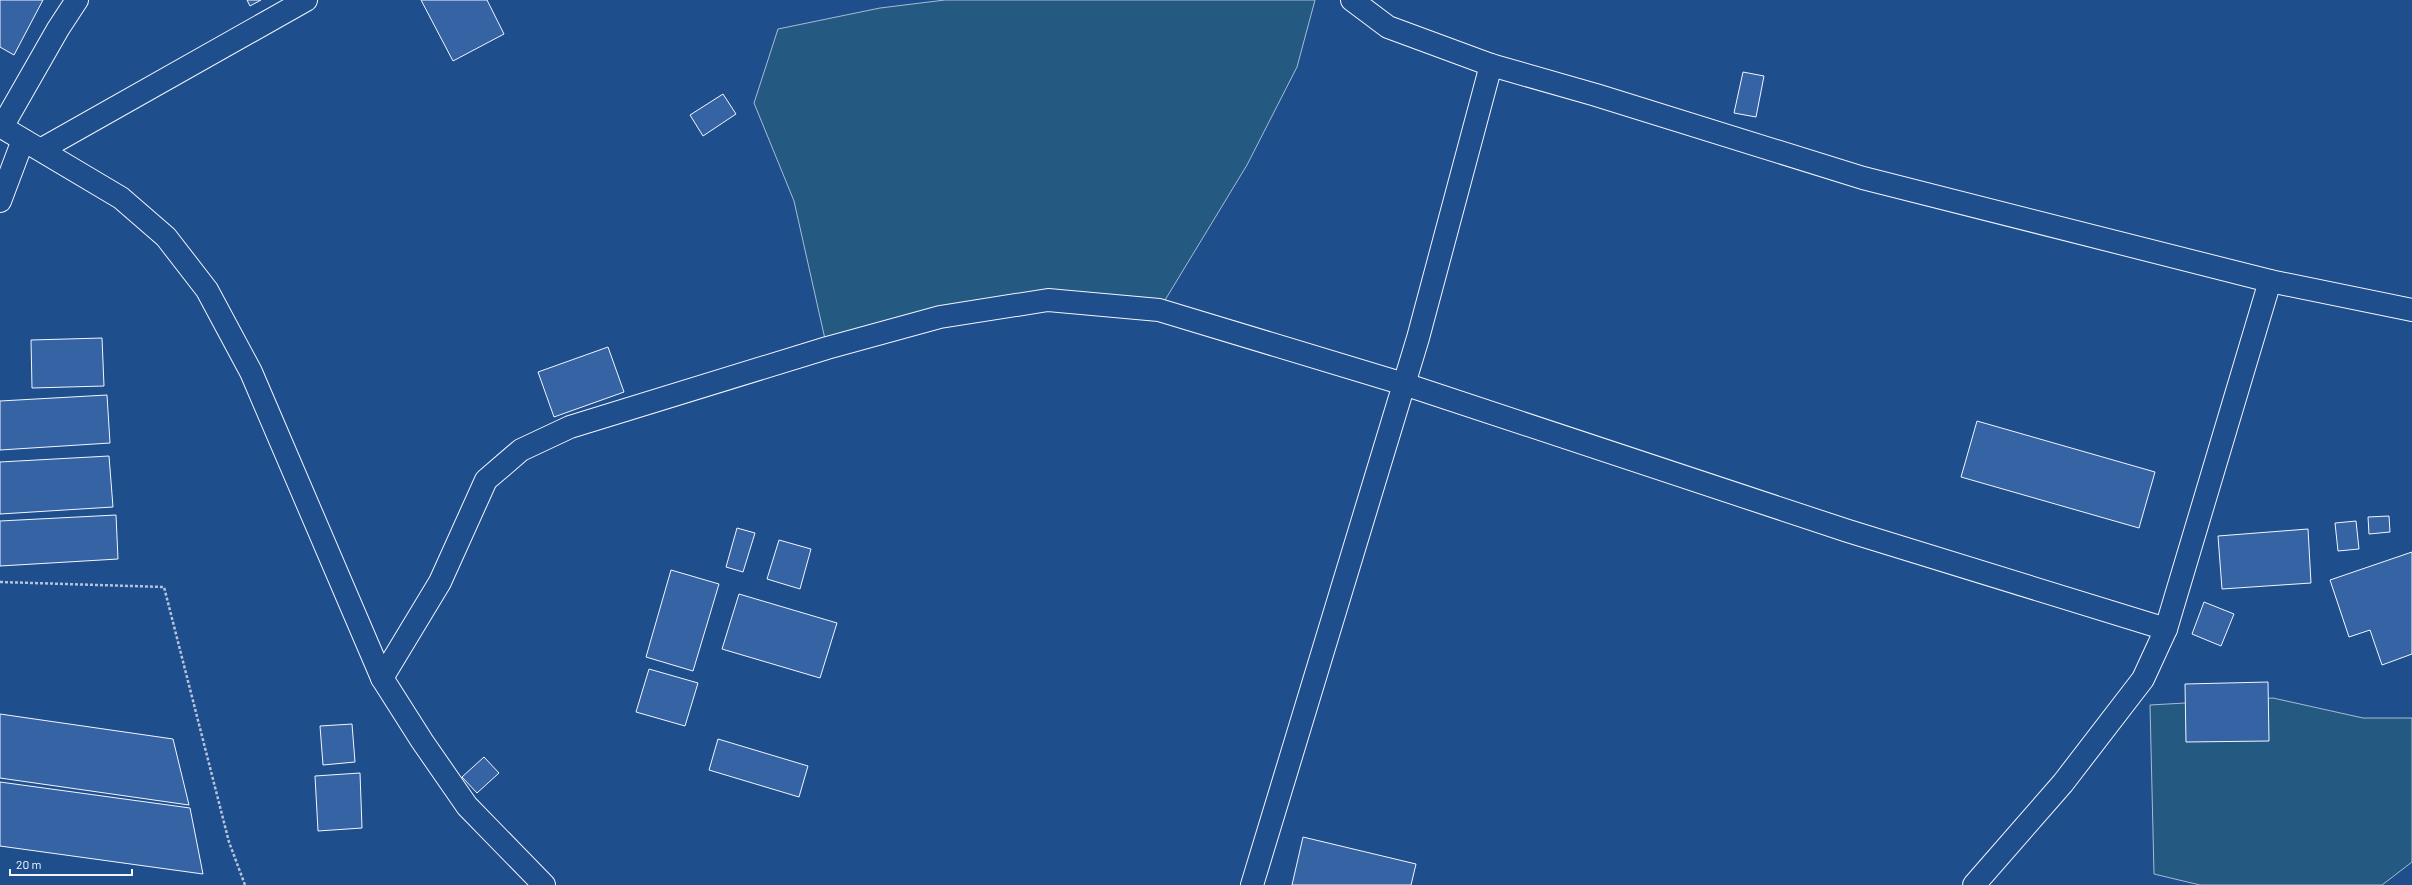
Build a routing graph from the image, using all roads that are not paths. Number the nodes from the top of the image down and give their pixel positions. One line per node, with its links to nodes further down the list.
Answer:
1 (77, 0): 5 (street)
2 (306, 0): 6 (street)
3 (1352, 0): 4 (street)
4 (1491, 65): 8 (street); 10 (street)
5 (1, 127): 6 (street)
6 (32, 144): 7 (street); 12 (street)
7 (0, 201)
8 (2270, 281): 9 (street); 11 (street)
9 (2412, 310)
10 (1404, 384): 11 (street); 12 (street); 14 (street)
11 (2166, 629): 15 (street)
12 (382, 678): 13 (street)
13 (544, 885)
14 (1252, 885)
15 (1974, 885)

